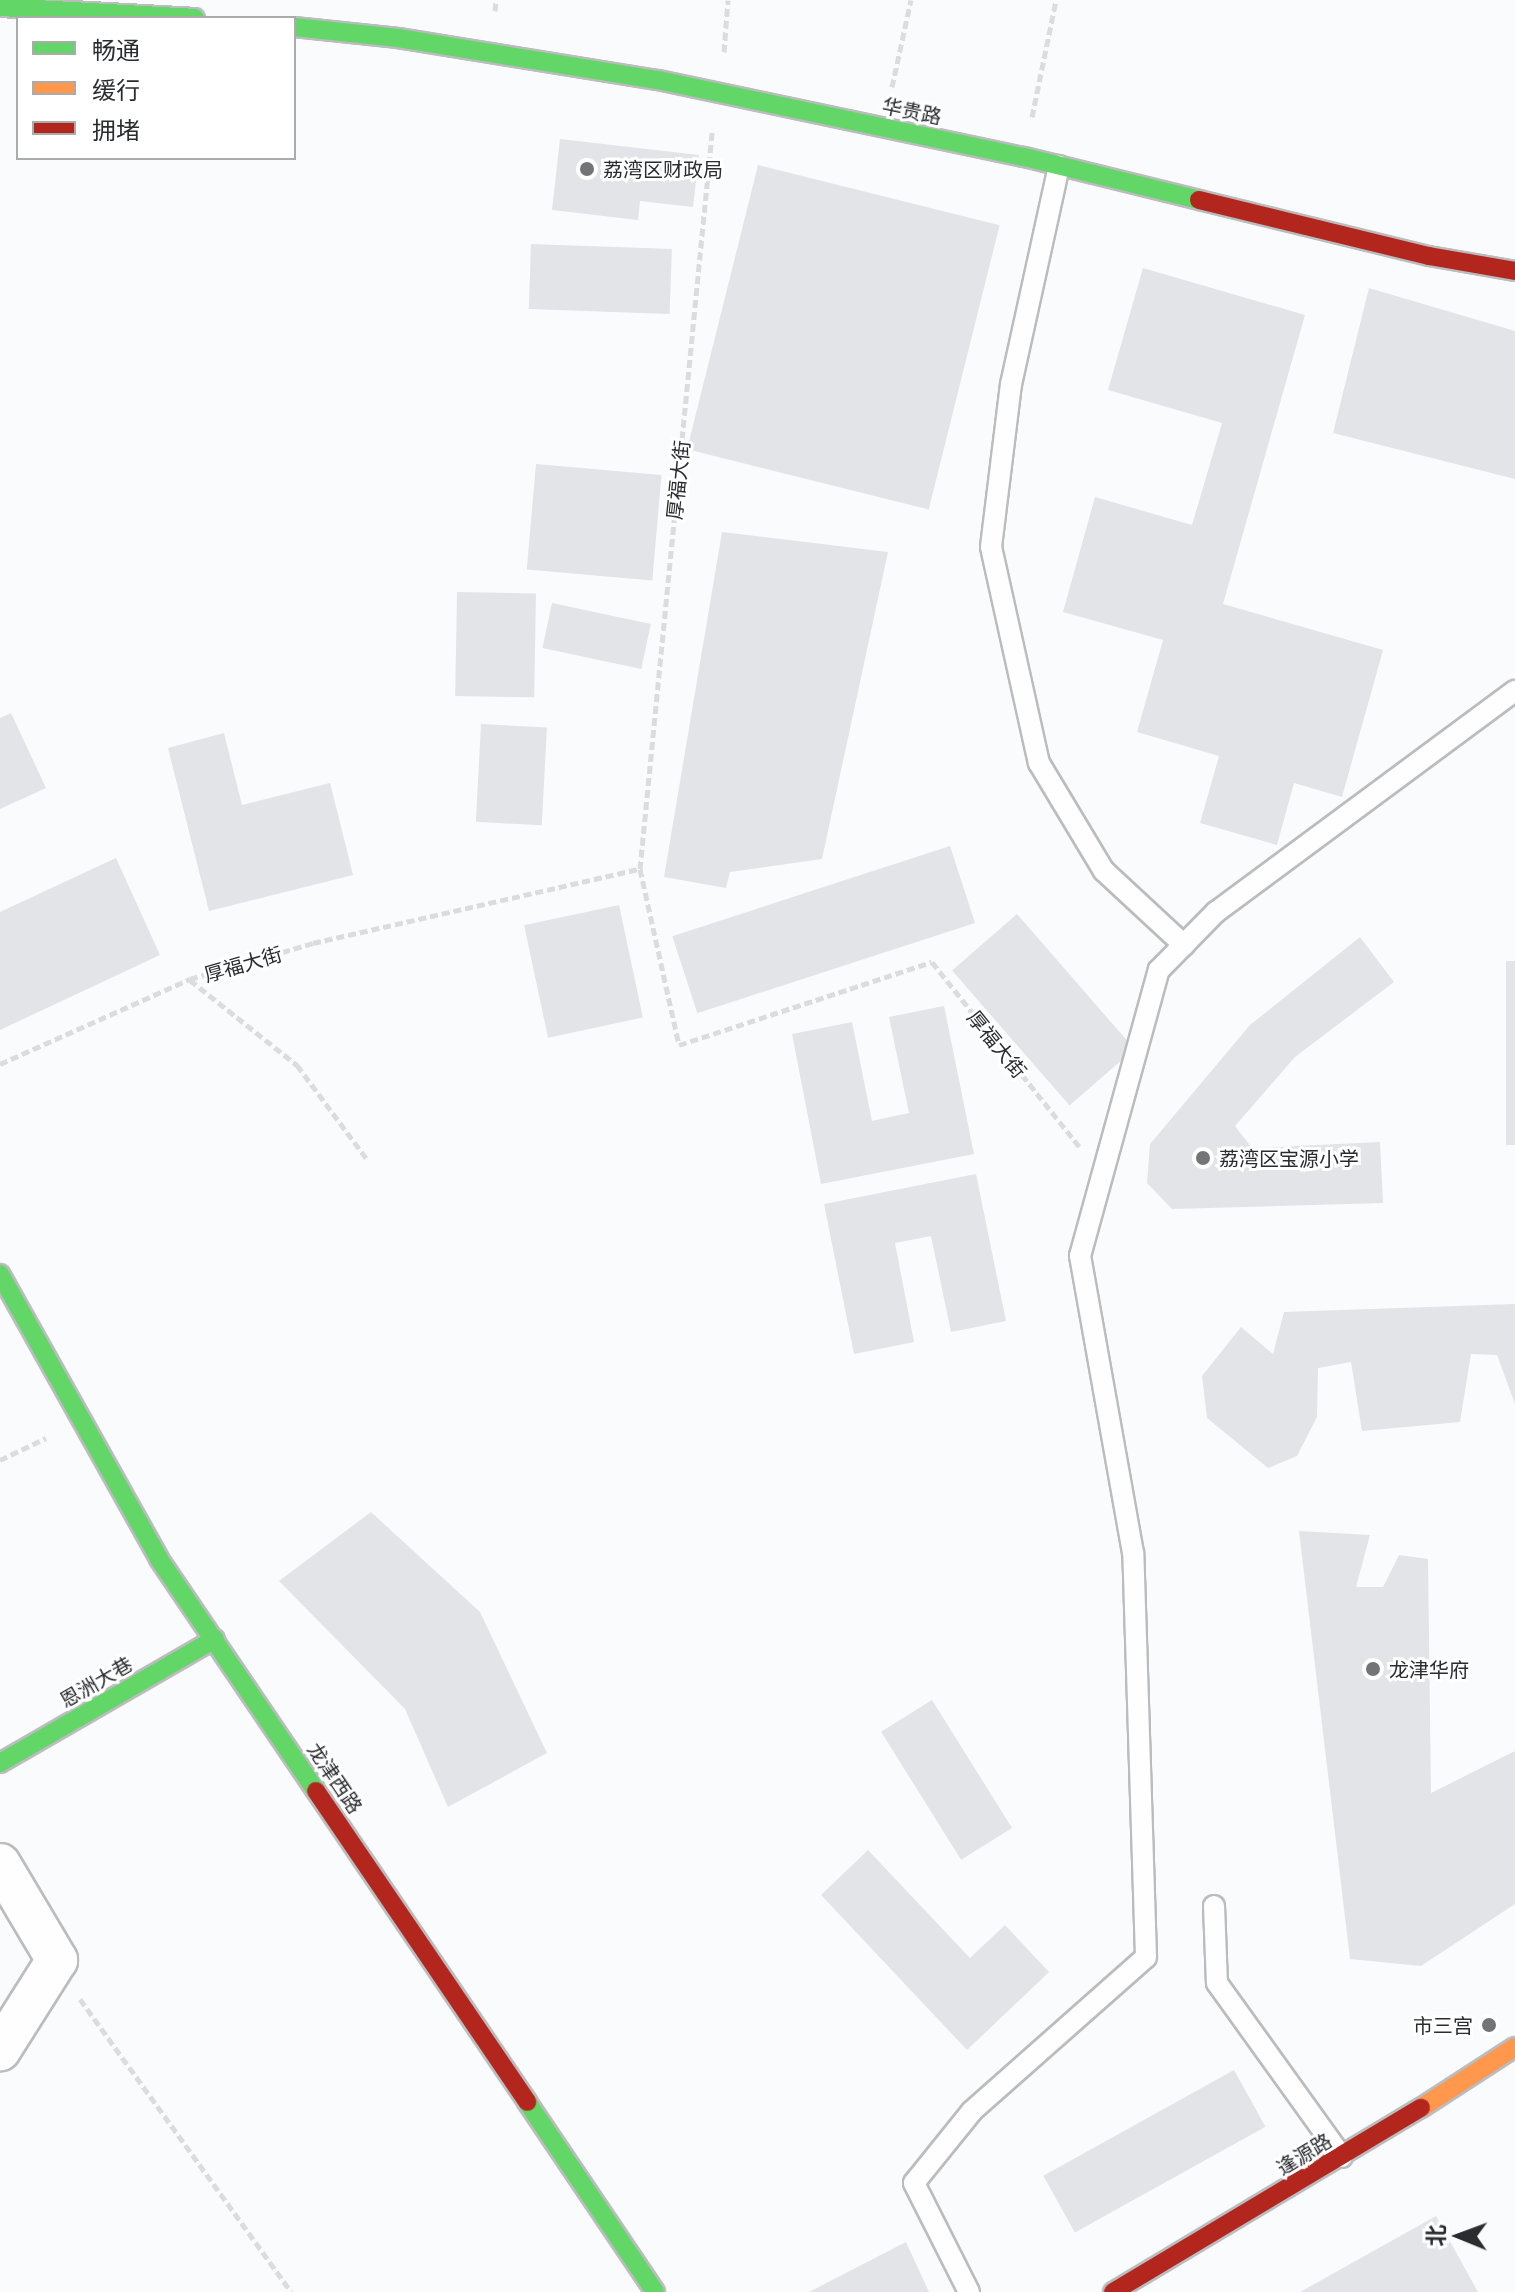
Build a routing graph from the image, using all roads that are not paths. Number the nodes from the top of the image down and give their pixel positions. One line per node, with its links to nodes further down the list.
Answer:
1 (0, 7): 2 (street)
2 (160, 16)
3 (296, 27): 4 (street, 华贵路)
4 (1059, 166): 5 (street, 华贵路); 7 (lane)
5 (1515, 271)
6 (1515, 691): 7 (lane)
7 (1184, 945): 17 (lane)
8 (0, 1274): 9 (street, 龙津西路)
9 (215, 1639): 10 (street, 恩洲大巷); 16 (street, 龙津西路)
10 (0, 1763)
11 (0, 1864): 14 (street)
12 (1214, 1906): 15 (lane)
13 (1515, 2047): 15 (street, 逢源路)
14 (0, 2050)
15 (1342, 2157): 18 (street, 逢源路)
16 (655, 2292)
17 (969, 2292)
18 (1113, 2292)

